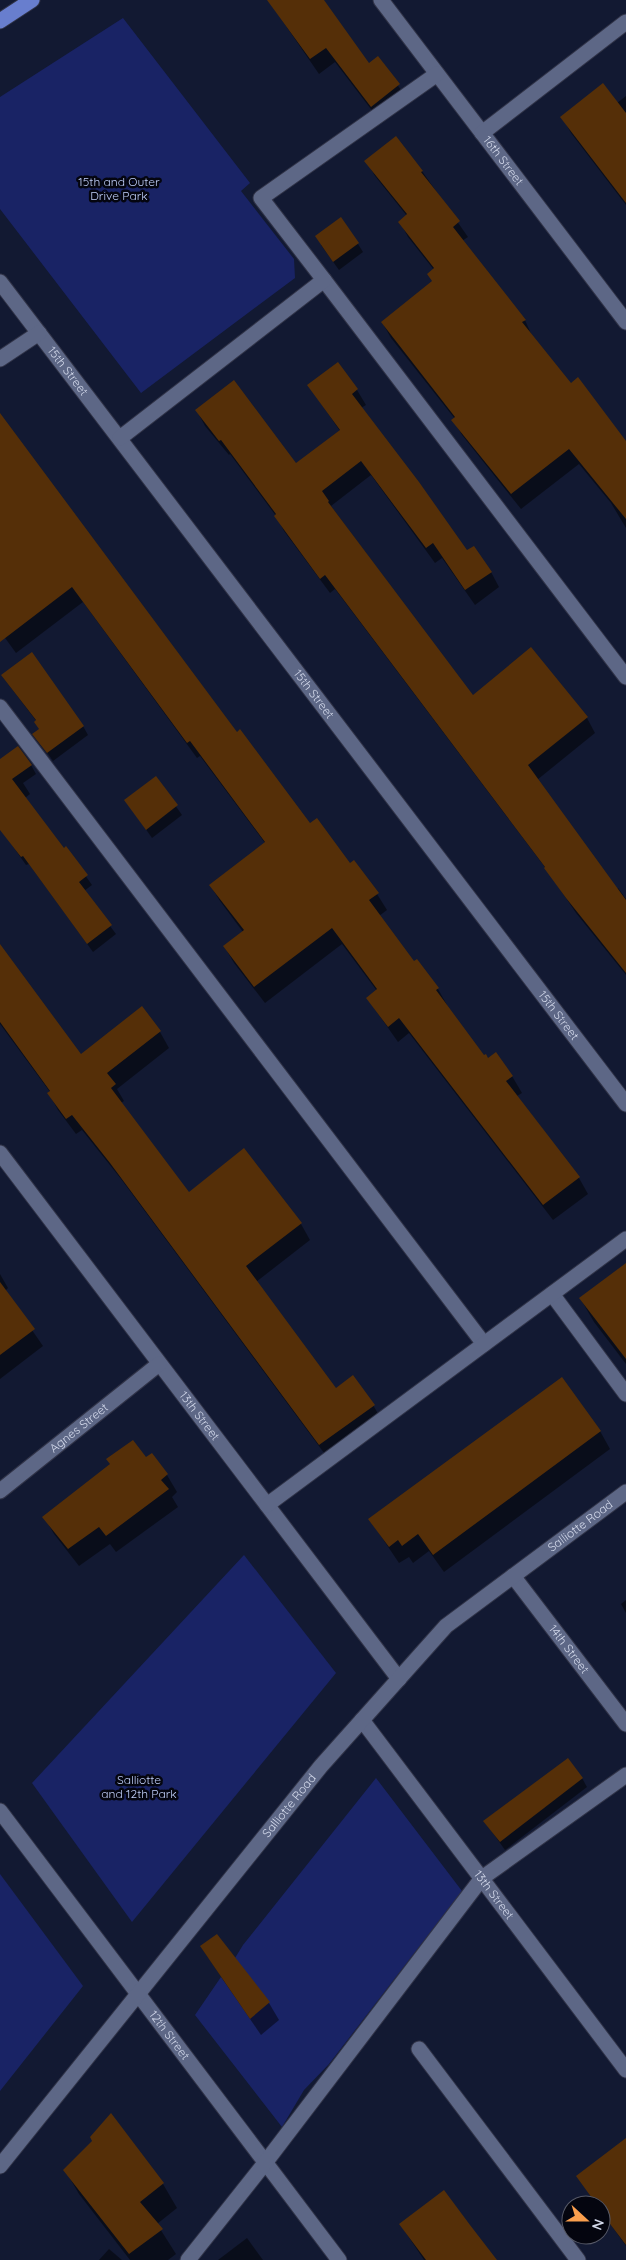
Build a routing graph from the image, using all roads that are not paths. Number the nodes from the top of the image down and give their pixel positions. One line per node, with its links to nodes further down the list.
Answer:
1 (32, 0): 3 (main road)
2 (381, 0): 5 (street, 16th Street)
3 (0, 21)
4 (626, 22): 6 (street)
5 (437, 74): 6 (street, 16th Street); 7 (street)
6 (482, 133): 9 (street, 16th Street)
7 (324, 280): 12 (street); 13 (street)
8 (0, 282): 10 (street, 15th Street)
9 (626, 322)
10 (39, 333): 11 (street); 12 (street, 15th Street)
11 (0, 359)
12 (120, 438): 15 (street, 15th Street)
13 (626, 677)
14 (0, 707): 19 (street)
15 (626, 1104)
16 (0, 1153): 20 (street, 13th Street)
17 (626, 1240): 18 (street)
18 (552, 1294): 19 (street); 21 (street)
19 (484, 1344): 24 (street)
20 (159, 1364): 22 (street, Agnes Street); 24 (street, 13th Street)
21 (626, 1394)
22 (1, 1490)
23 (626, 1492): 25 (street, Salliotte Road)
24 (267, 1505): 26 (street, 13th Street)
25 (513, 1576): 26 (street, Salliotte Road); 28 (street, 14th Street)
26 (399, 1679): 27 (street, Salliotte Road)
27 (362, 1720): 31 (street, 13th Street); 32 (street, Salliotte Road)
28 (626, 1724)
29 (626, 1775): 31 (street)
30 (0, 1811): 32 (street, 12th Street)
31 (482, 1878): 34 (street, 13th Street); 35 (street)
32 (138, 1994): 35 (street, 12th Street); 36 (street, Salliotte Road)
33 (419, 2049): 39 (street)
34 (626, 2070)
35 (265, 2163): 37 (street); 38 (street, 12th Street)
36 (0, 2166)
37 (188, 2260)
38 (338, 2260)
39 (578, 2260)

